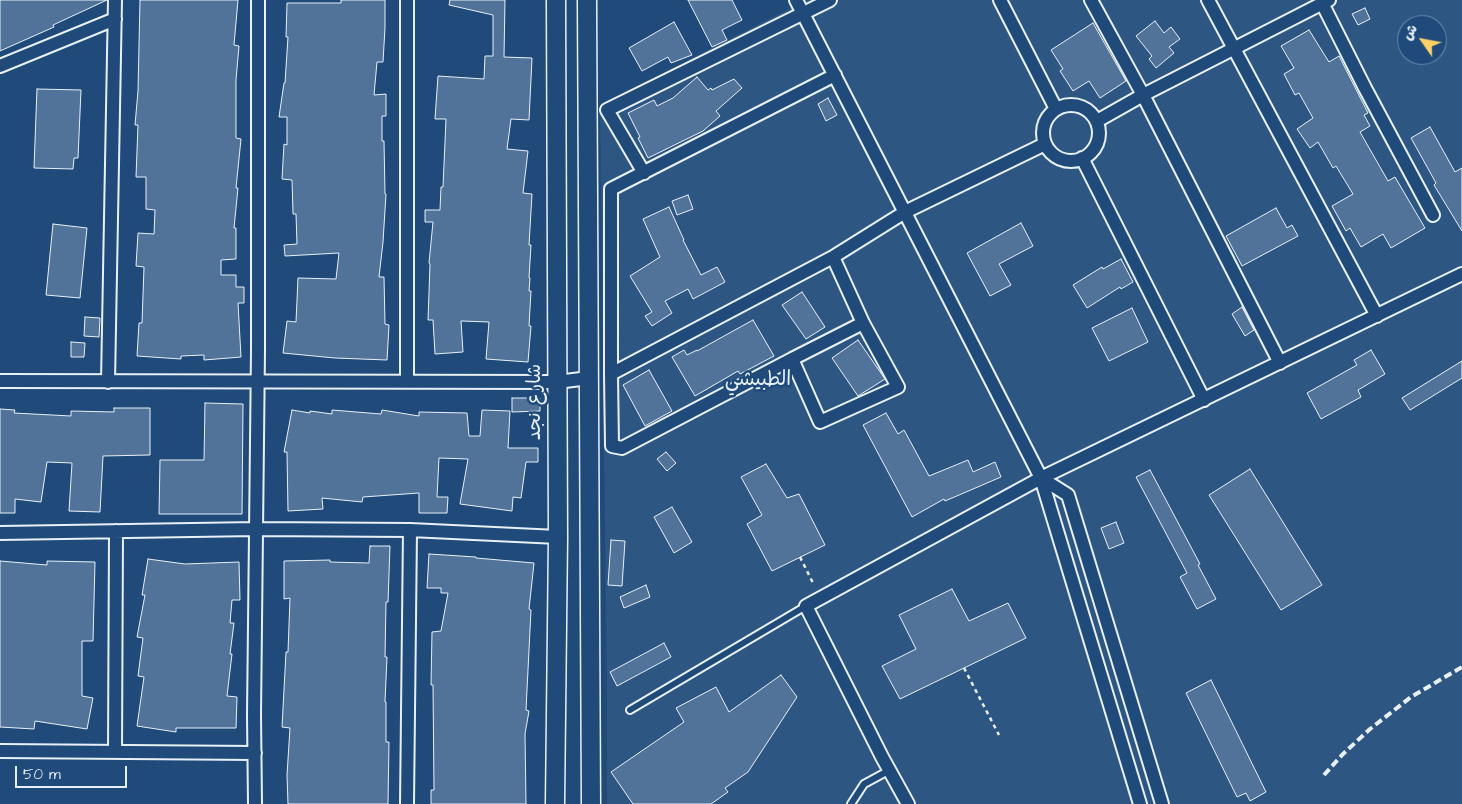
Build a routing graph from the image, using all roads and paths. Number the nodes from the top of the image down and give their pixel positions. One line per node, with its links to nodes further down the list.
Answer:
1 (115, 0): 13 (street)
2 (258, 0): 36 (street)
3 (407, 0): 34 (street)
4 (556, 0): 37 (street, شارع نجد)
5 (587, 0): 32 (street)
6 (796, 0): 12 (street)
7 (830, 0): 12 (street)
8 (1000, 0): 18 (street)
9 (1091, 0): 17 (street)
10 (1208, 0): 14 (street)
11 (1325, 2): 14 (street); 24 (street)
12 (803, 13): 16 (street); 22 (street)
13 (115, 19): 15 (street); 35 (street)
14 (1234, 49): 17 (street); 27 (street)
15 (0, 66)
16 (835, 76): 22 (street); 23 (street)
17 (1143, 95): 19 (street); 30 (street)
18 (1056, 109): 19 (street); 20 (street)
19 (1097, 121): 21 (street)
20 (1045, 144): 21 (street); 23 (street)
21 (1082, 158): 38 (street)
22 (644, 173): 31 (street)
23 (905, 212): 25 (street); 39 (street)
24 (1433, 215)
25 (833, 257): 28 (street); 31 (street)
26 (1462, 274): 27 (street)
27 (1377, 316): 30 (street)
28 (863, 323): 29 (street); 29 (street)
29 (792, 359): 31 (street)
30 (1280, 363): 38 (street)
31 (611, 374)
32 (589, 378): 37 (street); 58 (street)
33 (0, 381): 35 (street)
34 (407, 381): 36 (street); 37 (street)
35 (108, 382): 36 (street)
36 (257, 382): 40 (street)
37 (557, 382): 44 (street, شارع نجد)
38 (1204, 400): 39 (street)
39 (1041, 478): 46 (street); 61 (street); 62 (street)
40 (256, 529): 41 (street); 42 (street); 53 (street)
41 (410, 530): 44 (street); 56 (street)
42 (116, 531): 43 (street); 52 (street)
43 (0, 533)
44 (558, 537): 57 (street, شارع نجد)
45 (800, 557): 46 (path)
46 (821, 598): 47 (street)
47 (806, 606): 49 (lane); 54 (street)
48 (964, 668): 50 (path)
49 (630, 710)
50 (999, 735)
51 (0, 751): 52 (street)
52 (114, 752): 53 (street)
53 (255, 753): 55 (street)
54 (890, 770): 59 (lane); 60 (street)
55 (256, 804)
56 (407, 804)
57 (555, 804)
58 (591, 804)
59 (851, 804)
60 (908, 804)
61 (1140, 804)
62 (1162, 804)

